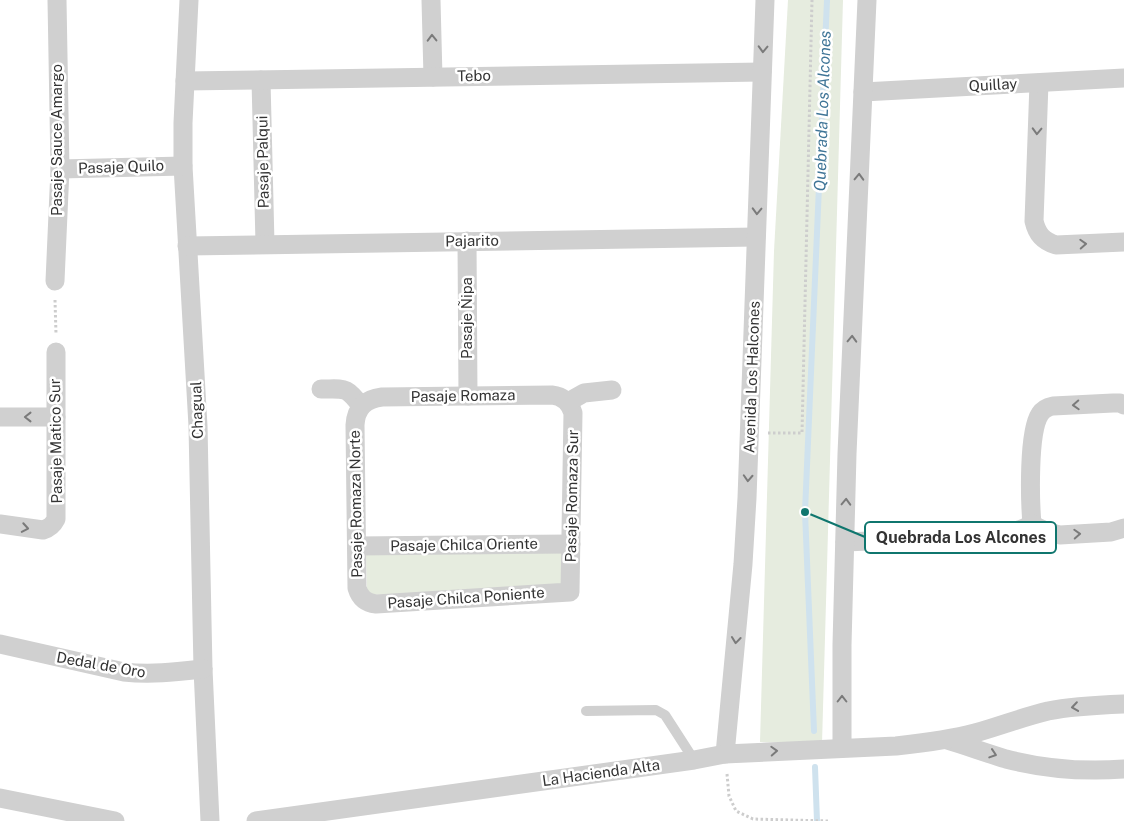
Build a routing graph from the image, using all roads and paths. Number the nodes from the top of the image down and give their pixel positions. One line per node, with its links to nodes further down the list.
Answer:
1 (57, 0): 15 (street, Pasaje Sauce Amargo)
2 (189, 0): 11 (street, Chagual)
3 (431, 0): 8 (street, one-way to 3)
4 (765, 0): 7 (street, Avenida Los Halcones, one-way to 7)
5 (812, 0): 31 (path)
6 (867, 0): 13 (street)
7 (762, 72): 8 (street, Tebo); 16 (street, Avenida Los Halcones, one-way to 16)
8 (433, 77): 10 (street, Tebo)
9 (1124, 78): 12 (street, Quillay)
10 (261, 80): 11 (street, Tebo); 19 (street, Pasaje Palqui)
11 (185, 81): 14 (street, Chagual)
12 (1040, 83): 13 (street, Quillay); 18 (street, one-way to 18)
13 (863, 92): 35 (street, one-way to 13)
14 (183, 166): 15 (street, Pasaje Quilo); 20 (street, Chagual)
15 (60, 169): 21 (street, Pasaje Sauce Amargo)
16 (756, 237): 17 (street, Pajarito); 31 (street, Avenida Los Halcones)
17 (467, 241): 19 (street, Pajarito); 25 (street, Pasaje Ñipa)
18 (1124, 242)
19 (265, 244): 20 (street, Pajarito)
20 (188, 246): 41 (street, Chagual)
21 (55, 280): 22 (path)
22 (56, 352): 30 (street, Pasaje Matico Sur)
23 (321, 389): 28 (street)
24 (612, 390): 26 (street)
25 (468, 396): 26 (street, Pasaje Romaza); 28 (street, Pasaje Romaza)
26 (568, 402): 36 (street, Pasaje Romaza Sur)
27 (1124, 405): 33 (street, one-way to 33)
28 (361, 406): 37 (street, Pasaje Romaza Norte)
29 (0, 417): 30 (street, one-way to 29)
30 (56, 417): 32 (street, Pasaje Matico Sur, one-way to 30)
31 (750, 432): 46 (street, Avenida Los Halcones, one-way to 46)
32 (0, 524)
33 (1032, 524): 34 (street, one-way to 34); 35 (street)
34 (1124, 528)
35 (845, 542): 45 (street, one-way to 35)
36 (571, 544): 37 (street, Pasaje Chilca Oriente); 38 (street, Pasaje Romaza Sur)
37 (357, 546): 39 (street, Pasaje Romaza Norte)
38 (570, 592): 39 (street, Pasaje Chilca Poniente)
39 (364, 600)
40 (0, 644): 41 (street, Dedal de Oro)
41 (203, 669): 52 (street, Chagual)
42 (1124, 704): 44 (street, La Hacienda Alta, one-way to 44)
43 (586, 711): 47 (lane)
44 (946, 739): 45 (street, La Hacienda Alta); 48 (street, La Hacienda Alta, one-way to 48)
45 (842, 748): 46 (street, La Hacienda Alta, one-way to 45)
46 (726, 754): 47 (street, La Hacienda Alta); 54 (path)
47 (694, 760): 53 (street, La Hacienda Alta)
48 (1124, 769)
49 (0, 798): 50 (street)
50 (71, 817): 51 (street)
51 (115, 821)
52 (210, 821)
53 (256, 821)
54 (828, 821)

